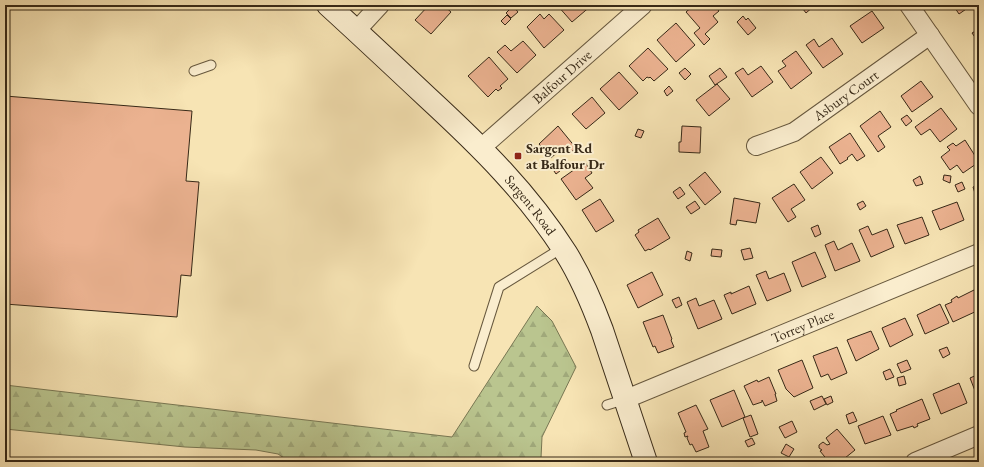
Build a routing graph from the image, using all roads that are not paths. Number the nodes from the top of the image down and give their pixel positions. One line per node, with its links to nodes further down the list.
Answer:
1 (328, 5): 5 (main road, Sargent Road)
2 (380, 5): 5 (street)
3 (643, 5): 11 (street, Balfour Drive)
4 (909, 5): 6 (street)
5 (356, 31): 11 (main road, Sargent Road)
6 (930, 35): 9 (street); 10 (street, Asbury Court)
7 (211, 65): 8 (lane)
8 (194, 71)
9 (979, 106)
10 (756, 146)
11 (481, 148): 12 (main road, Sargent Road)
12 (562, 248): 14 (lane); 15 (main road, Sargent Road)
13 (979, 253): 15 (street, Torrey Place)
14 (474, 366)
15 (616, 402): 17 (main road, Sargent Road)
16 (979, 436): 18 (street)
17 (646, 462)
18 (915, 462)

